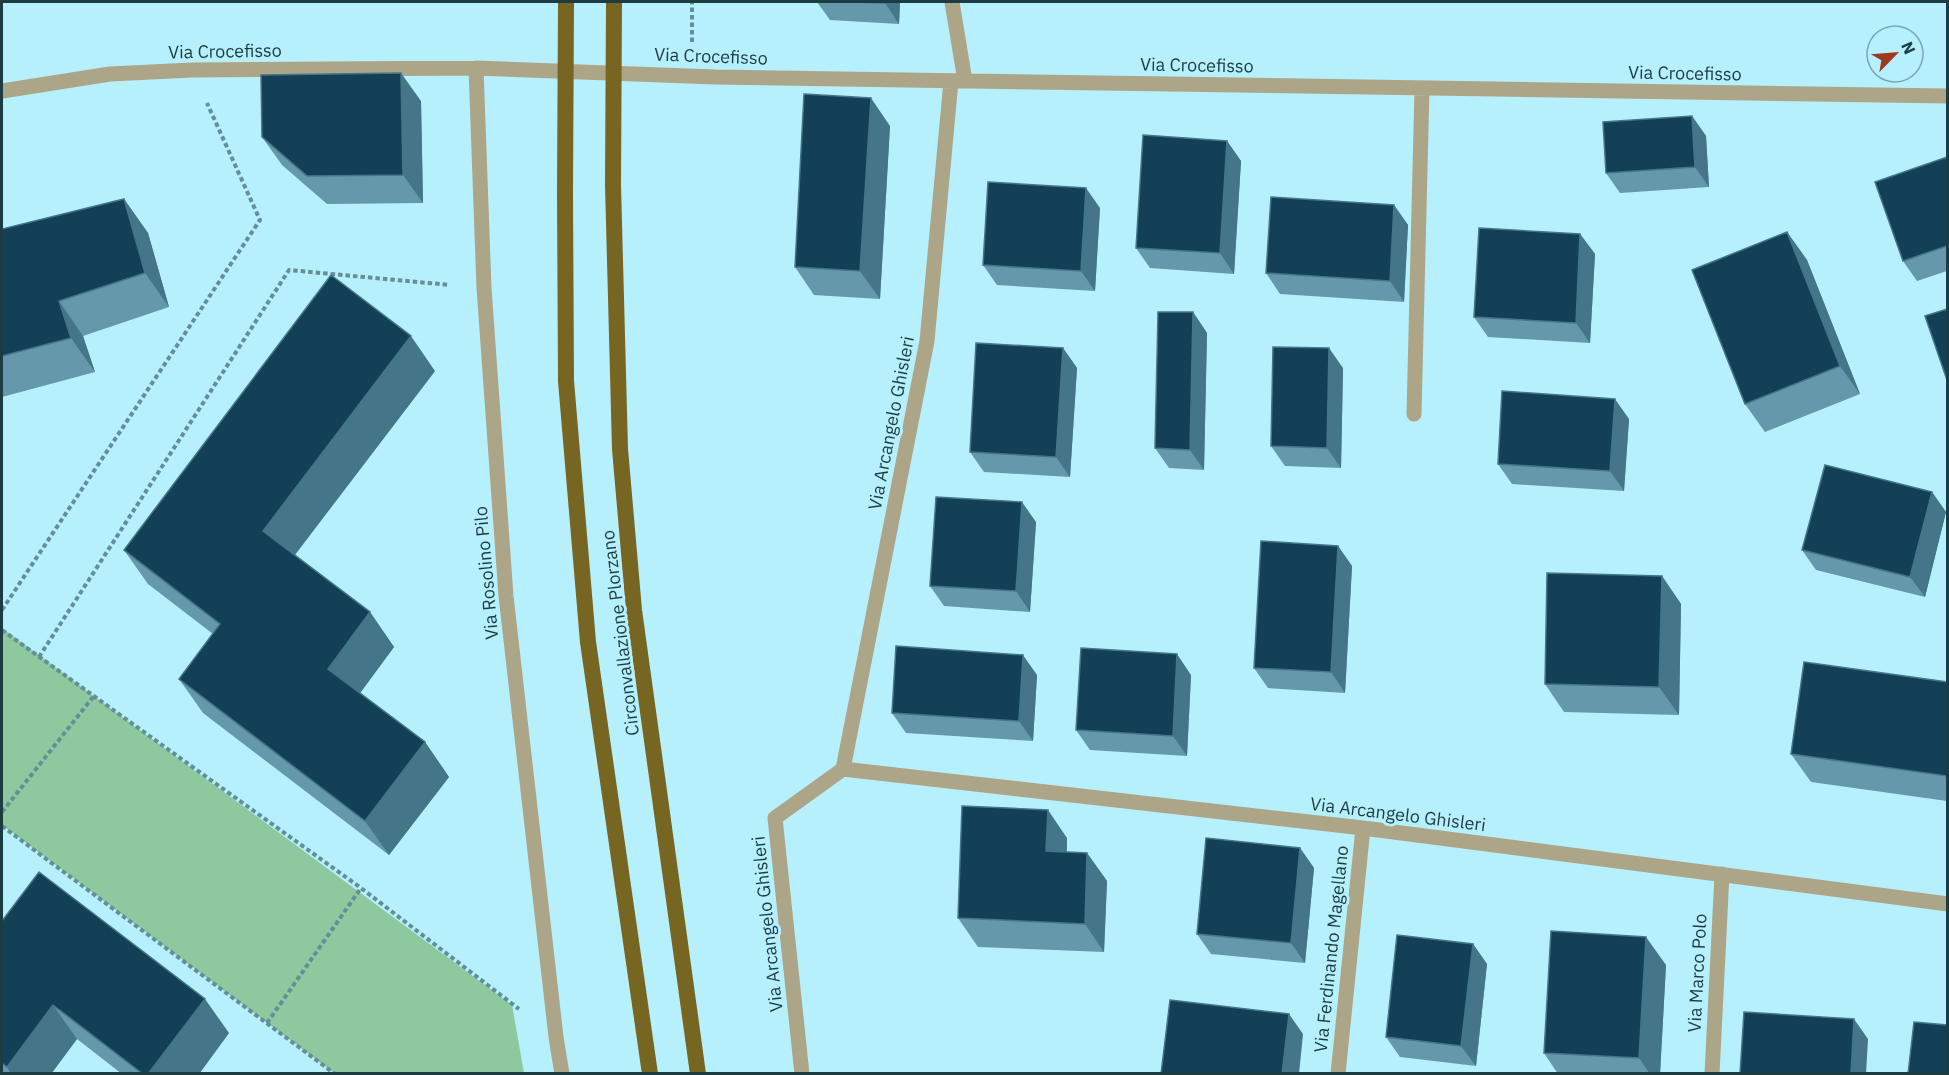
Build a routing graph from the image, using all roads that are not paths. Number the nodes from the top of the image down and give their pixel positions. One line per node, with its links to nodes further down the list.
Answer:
1 (566, 2): 15 (highway, Circonvallazione Plorzano, bridge)
2 (614, 2): 16 (highway, Circonvallazione Plorzano, bridge)
3 (952, 2): 5 (street, Via Arcangelo Ghisleri)
4 (476, 68): 5 (street, Via Crocefisso); 7 (street, Via Crocefisso); 14 (street, Via Rosolino Pilo)
5 (958, 81): 6 (street, Via Crocefisso); 10 (street, Via Arcangelo Ghisleri)
6 (1422, 88): 8 (street, Via Crocefisso); 9 (street)
7 (2, 91)
8 (1947, 96)
9 (1414, 414)
10 (843, 769): 11 (street, Via Arcangelo Ghisleri); 17 (street, Via Arcangelo Ghisleri)
11 (1363, 828): 12 (street, Via Arcangelo Ghisleri); 18 (street, Via Ferdinando Magellano)
12 (1722, 874): 13 (street, Via Arcangelo Ghisleri); 19 (street, Via Marco Polo)
13 (1947, 904)
14 (562, 1074)
15 (650, 1074)
16 (698, 1074)
17 (802, 1074)
18 (1338, 1074)
19 (1712, 1074)

